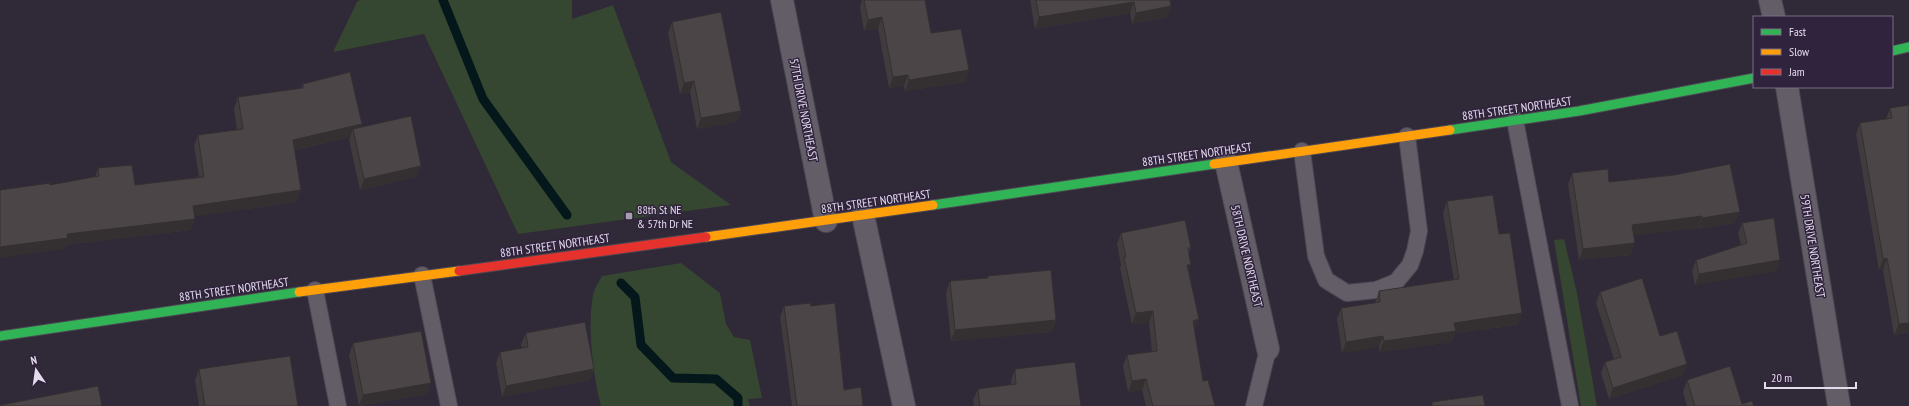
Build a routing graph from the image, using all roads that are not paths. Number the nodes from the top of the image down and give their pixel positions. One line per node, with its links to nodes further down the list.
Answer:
1 (782, 0): 13 (street, 57TH DRIVE NORTHEAST)
2 (1770, 0): 3 (street)
3 (1774, 16)
4 (1909, 47): 5 (main road)
5 (1893, 51)
6 (1753, 78): 8 (main road, 88TH STREET NORTHEAST)
7 (1787, 88): 23 (street, 59TH DRIVE NORTHEAST)
8 (1515, 120): 9 (main road, 88TH STREET NORTHEAST); 22 (lane)
9 (1407, 136): 10 (main road, 88TH STREET NORTHEAST); 10 (lane)
10 (1302, 151): 11 (main road, 88TH STREET NORTHEAST)
11 (1226, 162): 12 (main road, 88TH STREET NORTHEAST); 17 (street, 58TH DRIVE NORTHEAST)
12 (862, 216): 13 (main road, 88TH STREET NORTHEAST); 20 (street)
13 (826, 221): 14 (main road, 88TH STREET NORTHEAST)
14 (422, 275): 15 (main road, 88TH STREET NORTHEAST); 19 (lane)
15 (315, 290): 16 (main road, 88TH STREET NORTHEAST); 18 (lane)
16 (0, 336)
17 (1268, 349): 21 (lane)
18 (338, 406)
19 (449, 406)
20 (904, 406)
21 (1254, 406)
22 (1570, 406)
23 (1839, 406)

